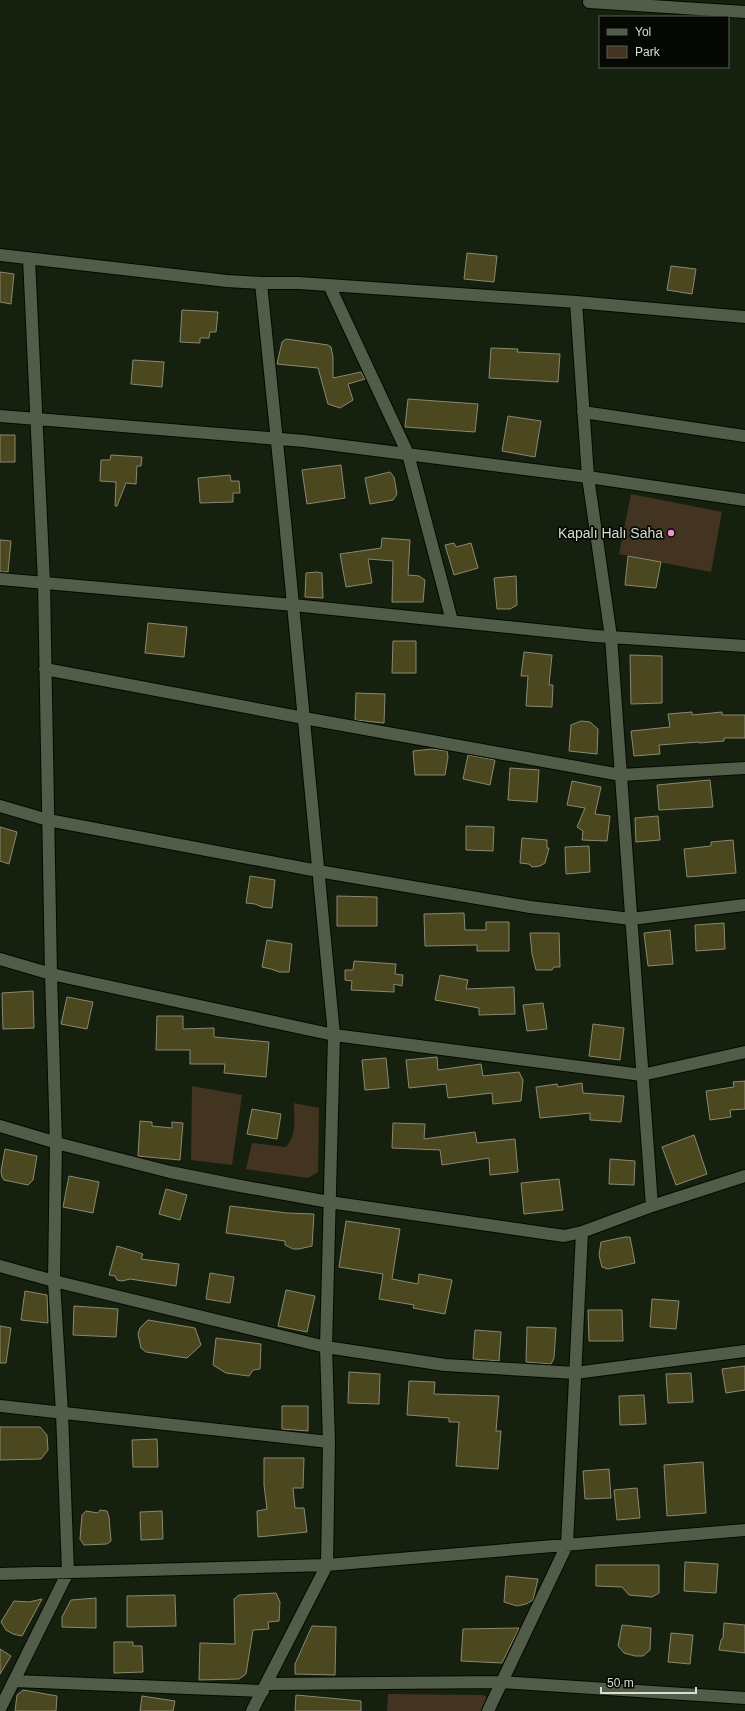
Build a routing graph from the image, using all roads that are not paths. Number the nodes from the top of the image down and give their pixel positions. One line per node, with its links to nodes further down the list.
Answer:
1 (589, 2): 2 (street)
2 (745, 12)
3 (0, 255): 4 (street)
4 (29, 258): 5 (street); 11 (street)
5 (261, 283): 6 (street); 13 (street)
6 (329, 285): 7 (street); 14 (street)
7 (576, 302): 8 (street); 9 (street)
8 (745, 317)
9 (583, 412): 12 (street); 15 (street)
10 (0, 416): 11 (street)
11 (36, 419): 13 (street); 18 (street)
12 (745, 436)
13 (276, 439): 14 (street); 19 (street)
14 (408, 454): 15 (street); 20 (street)
15 (588, 477): 16 (street); 21 (street)
16 (745, 500)
17 (0, 579): 18 (street)
18 (44, 583): 19 (street); 23 (street)
19 (293, 605): 20 (street); 24 (street)
20 (452, 621): 21 (street)
21 (611, 637): 22 (street); 26 (street)
22 (745, 646)
23 (45, 668): 24 (street); 28 (street)
24 (304, 718): 26 (street); 29 (street)
25 (745, 768): 26 (street)
26 (621, 775): 31 (street)
27 (0, 806): 28 (street)
28 (48, 820): 29 (street); 33 (street)
29 (318, 872): 31 (street); 34 (street)
30 (745, 905): 31 (street)
31 (631, 919): 36 (street)
32 (0, 959): 33 (street)
33 (51, 974): 34 (street); 38 (street)
34 (334, 1035): 36 (street); 40 (street)
35 (745, 1052): 36 (street)
36 (642, 1075): 41 (street)
37 (0, 1126): 38 (street)
38 (56, 1143): 40 (street); 44 (street)
39 (745, 1176): 41 (street)
40 (329, 1202): 42 (street); 45 (street)
41 (652, 1206): 42 (street)
42 (582, 1232): 47 (street)
43 (0, 1266): 44 (street)
44 (54, 1281): 45 (street); 49 (street)
45 (326, 1348): 47 (street); 50 (street)
46 (745, 1352): 47 (street)
47 (575, 1373): 52 (street)
48 (0, 1406): 49 (street)
49 (62, 1413): 50 (street); 54 (street)
50 (329, 1442): 53 (street)
51 (745, 1530): 52 (street)
52 (567, 1545): 53 (street); 57 (street)
53 (327, 1565): 54 (street); 58 (street)
54 (68, 1572): 55 (street); 56 (street)
55 (0, 1574)
56 (14, 1681): 58 (street); 60 (street)
57 (501, 1682): 58 (street); 59 (street); 62 (street)
58 (265, 1687): 61 (street)
59 (745, 1698)
60 (0, 1709)
61 (252, 1711)
62 (488, 1711)

